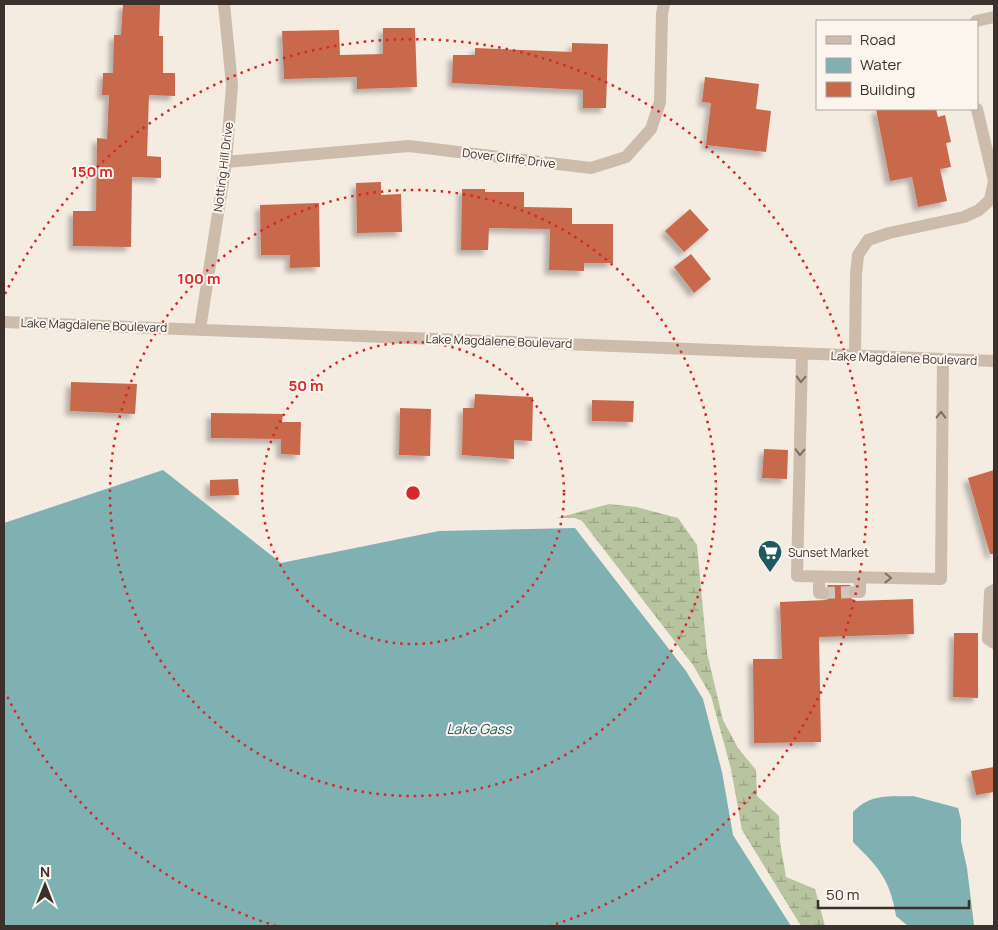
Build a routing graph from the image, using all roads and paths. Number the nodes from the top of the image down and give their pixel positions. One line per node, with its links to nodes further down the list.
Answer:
1 (224, 4): 6 (street, Notting Hill Drive)
2 (664, 4): 6 (street, Dover Cliffe Drive)
3 (994, 17): 4 (street)
4 (978, 21)
5 (977, 110): 10 (street)
6 (226, 162): 8 (street, Notting Hill Drive)
7 (4, 322): 8 (street, Lake Magdalene Boulevard)
8 (200, 329): 9 (street, Lake Magdalene Boulevard)
9 (802, 354): 10 (street, Lake Magdalene Boulevard); 13 (street, one-way to 13)
10 (855, 356): 11 (street, Lake Magdalene Boulevard)
11 (942, 359): 12 (street, Lake Magdalene Boulevard); 14 (street, one-way to 11)
12 (994, 361)
13 (819, 577): 14 (street); 17 (street)
14 (860, 578): 16 (street)
15 (994, 590): 18 (street)
16 (854, 592)
17 (823, 593)
18 (994, 643)

